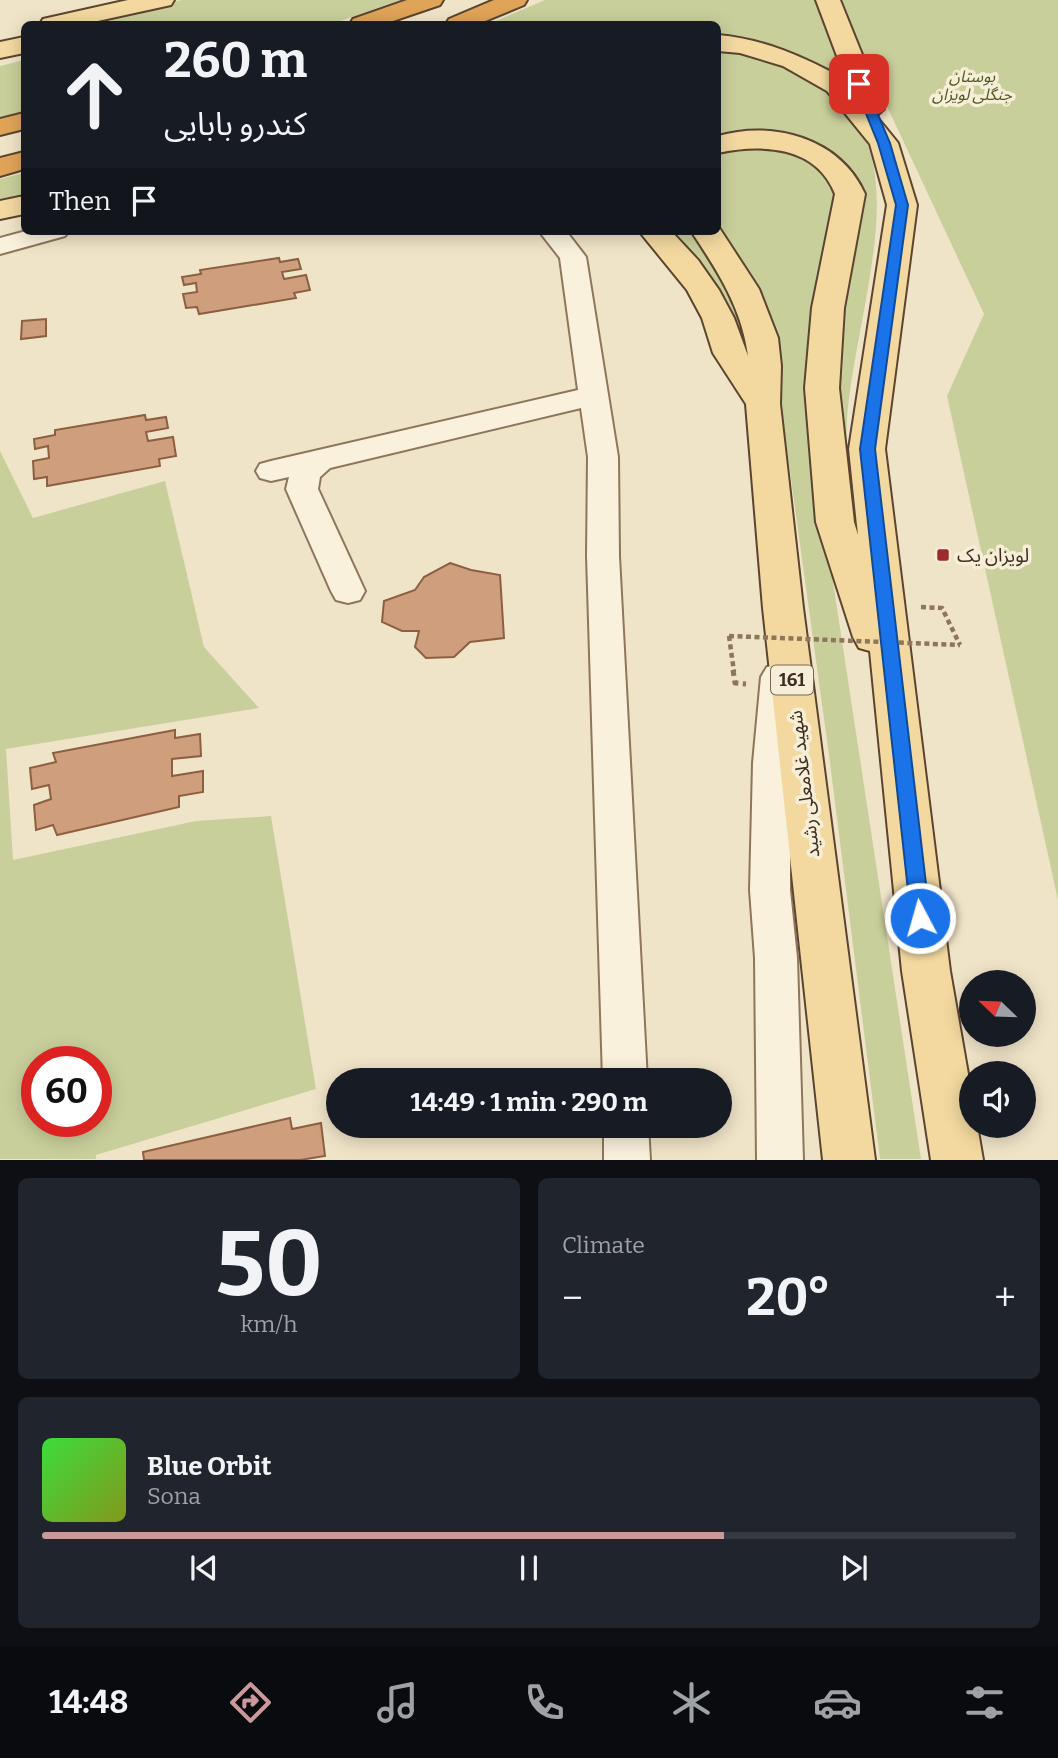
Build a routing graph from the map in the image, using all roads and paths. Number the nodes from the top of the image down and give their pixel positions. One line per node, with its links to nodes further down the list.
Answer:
1 (162, 0): 5 (main road)
2 (431, 0): 6 (highway)
3 (515, 0): 7 (highway)
4 (828, 0): 17 (main road)
5 (66, 21)
6 (371, 21)
7 (465, 21)
8 (21, 32): 9 (main road)
9 (0, 36)
10 (721, 43): 17 (main road)
11 (21, 46): 12 (main road)
12 (0, 50)
13 (21, 56): 14 (main road)
14 (0, 60)
15 (21, 122): 16 (highway)
16 (0, 127)
17 (884, 143): 36 (main road)
18 (721, 145): 36 (main road)
19 (21, 161): 20 (highway)
20 (0, 167)
21 (21, 206): 22 (main road)
22 (0, 210)
23 (40, 235): 27 (street)
24 (555, 235): 28 (street)
25 (658, 235): 29 (main road, شهید غلامعلی رشید / 161)
26 (709, 235): 29 (main road)
27 (0, 246)
28 (593, 396): 30 (street); 37 (street)
29 (762, 404): 33 (main road, شهید غلامعلی رشید / 161)
30 (320, 460): 31 (street); 32 (street)
31 (271, 471)
32 (348, 591)
33 (783, 608): 40 (street); 41 (main road, شهید غلامعلی رشید / 161)
34 (942, 608): 35 (path, bridge)
35 (735, 683)
36 (897, 708): 42 (main road)
37 (624, 1068)
38 (626, 1138): 39 (street)
39 (627, 1160)
40 (780, 1160)
41 (849, 1160)
42 (957, 1160)

